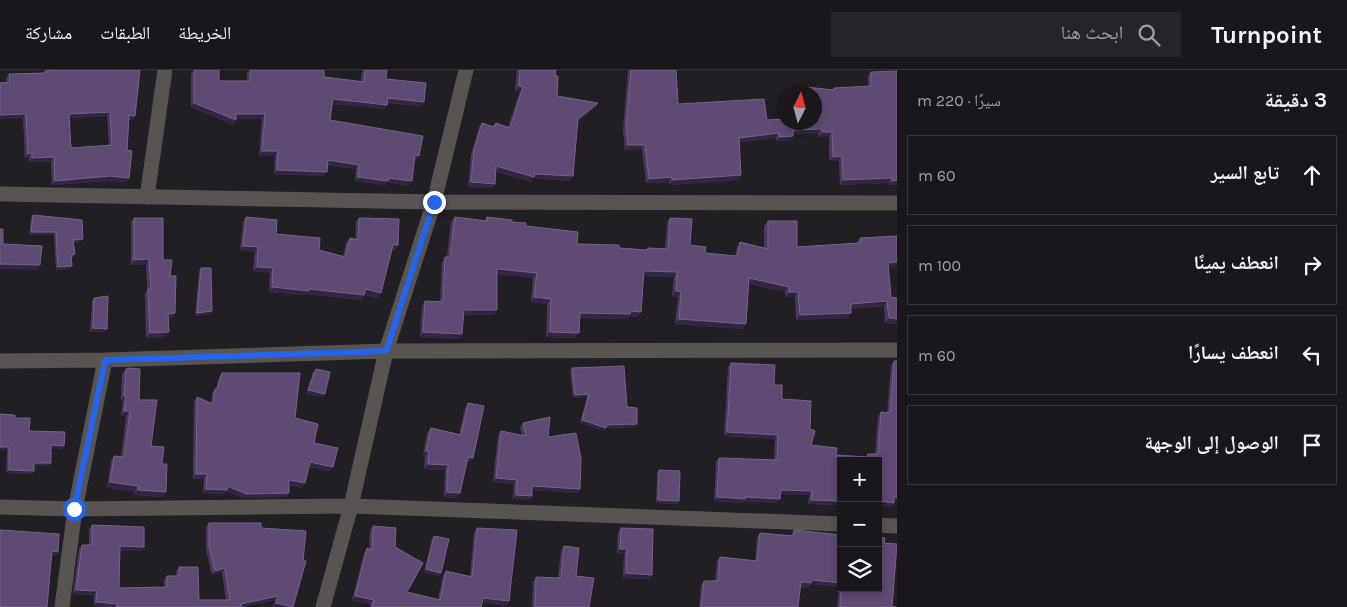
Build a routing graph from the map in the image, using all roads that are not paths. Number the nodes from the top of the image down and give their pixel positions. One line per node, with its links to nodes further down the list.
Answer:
1 (165, 70): 4 (street)
2 (466, 70): 5 (street)
3 (0, 194): 4 (street)
4 (147, 197): 5 (street)
5 (434, 202): 6 (street); 8 (street)
6 (897, 203)
7 (897, 350): 8 (street)
8 (386, 351): 9 (street); 11 (street)
9 (105, 360): 10 (street); 13 (street)
10 (0, 361)
11 (351, 506): 13 (street); 14 (street); 18 (street)
12 (0, 507): 13 (street)
13 (74, 509): 17 (street)
14 (837, 524)
15 (882, 526): 16 (street)
16 (897, 526)
17 (62, 607)
18 (323, 607)

